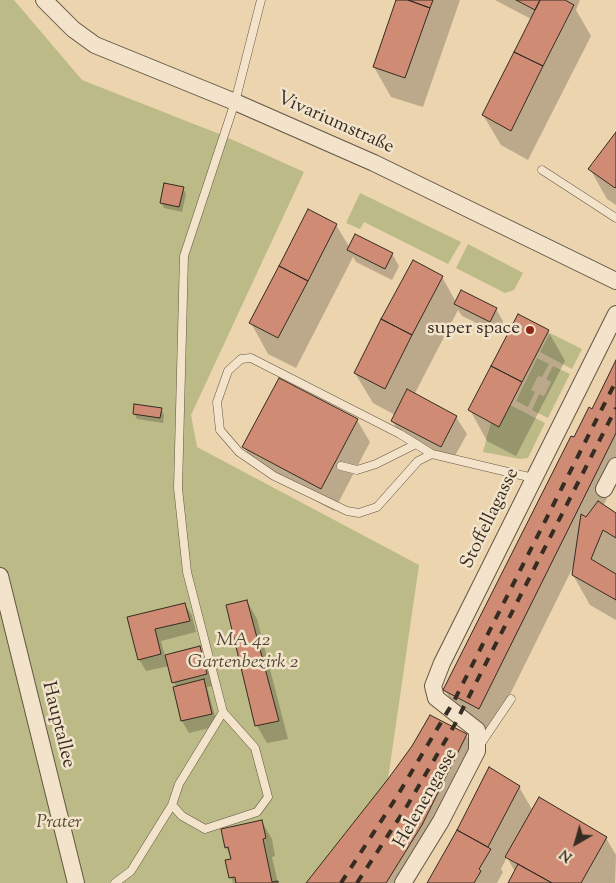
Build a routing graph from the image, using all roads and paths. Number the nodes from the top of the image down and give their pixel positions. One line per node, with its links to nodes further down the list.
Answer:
1 (44, 0): 3 (street, Vivariumstraße)
2 (262, 0): 3 (lane)
3 (235, 102): 6 (street, Vivariumstraße); 16 (lane)
4 (542, 170): 5 (lane)
5 (616, 218)
6 (616, 281)
7 (616, 314): 12 (street, Stoffellagasse)
8 (416, 444): 9 (lane); 9 (lane); 10 (lane)
9 (432, 454): 12 (lane)
10 (340, 466)
11 (616, 466): 13 (street)
12 (535, 474): 17 (street, Stoffellagasse)
13 (604, 489)
14 (0, 576): 20 (street, Hauptallee)
15 (511, 699): 18 (lane)
16 (223, 712): 19 (lane); 19 (lane)
17 (477, 730): 18 (street, Helenengasse)
18 (476, 751): 22 (street, Helenengasse)
19 (172, 805): 21 (lane)
20 (76, 883)
21 (115, 883)
22 (402, 883)

